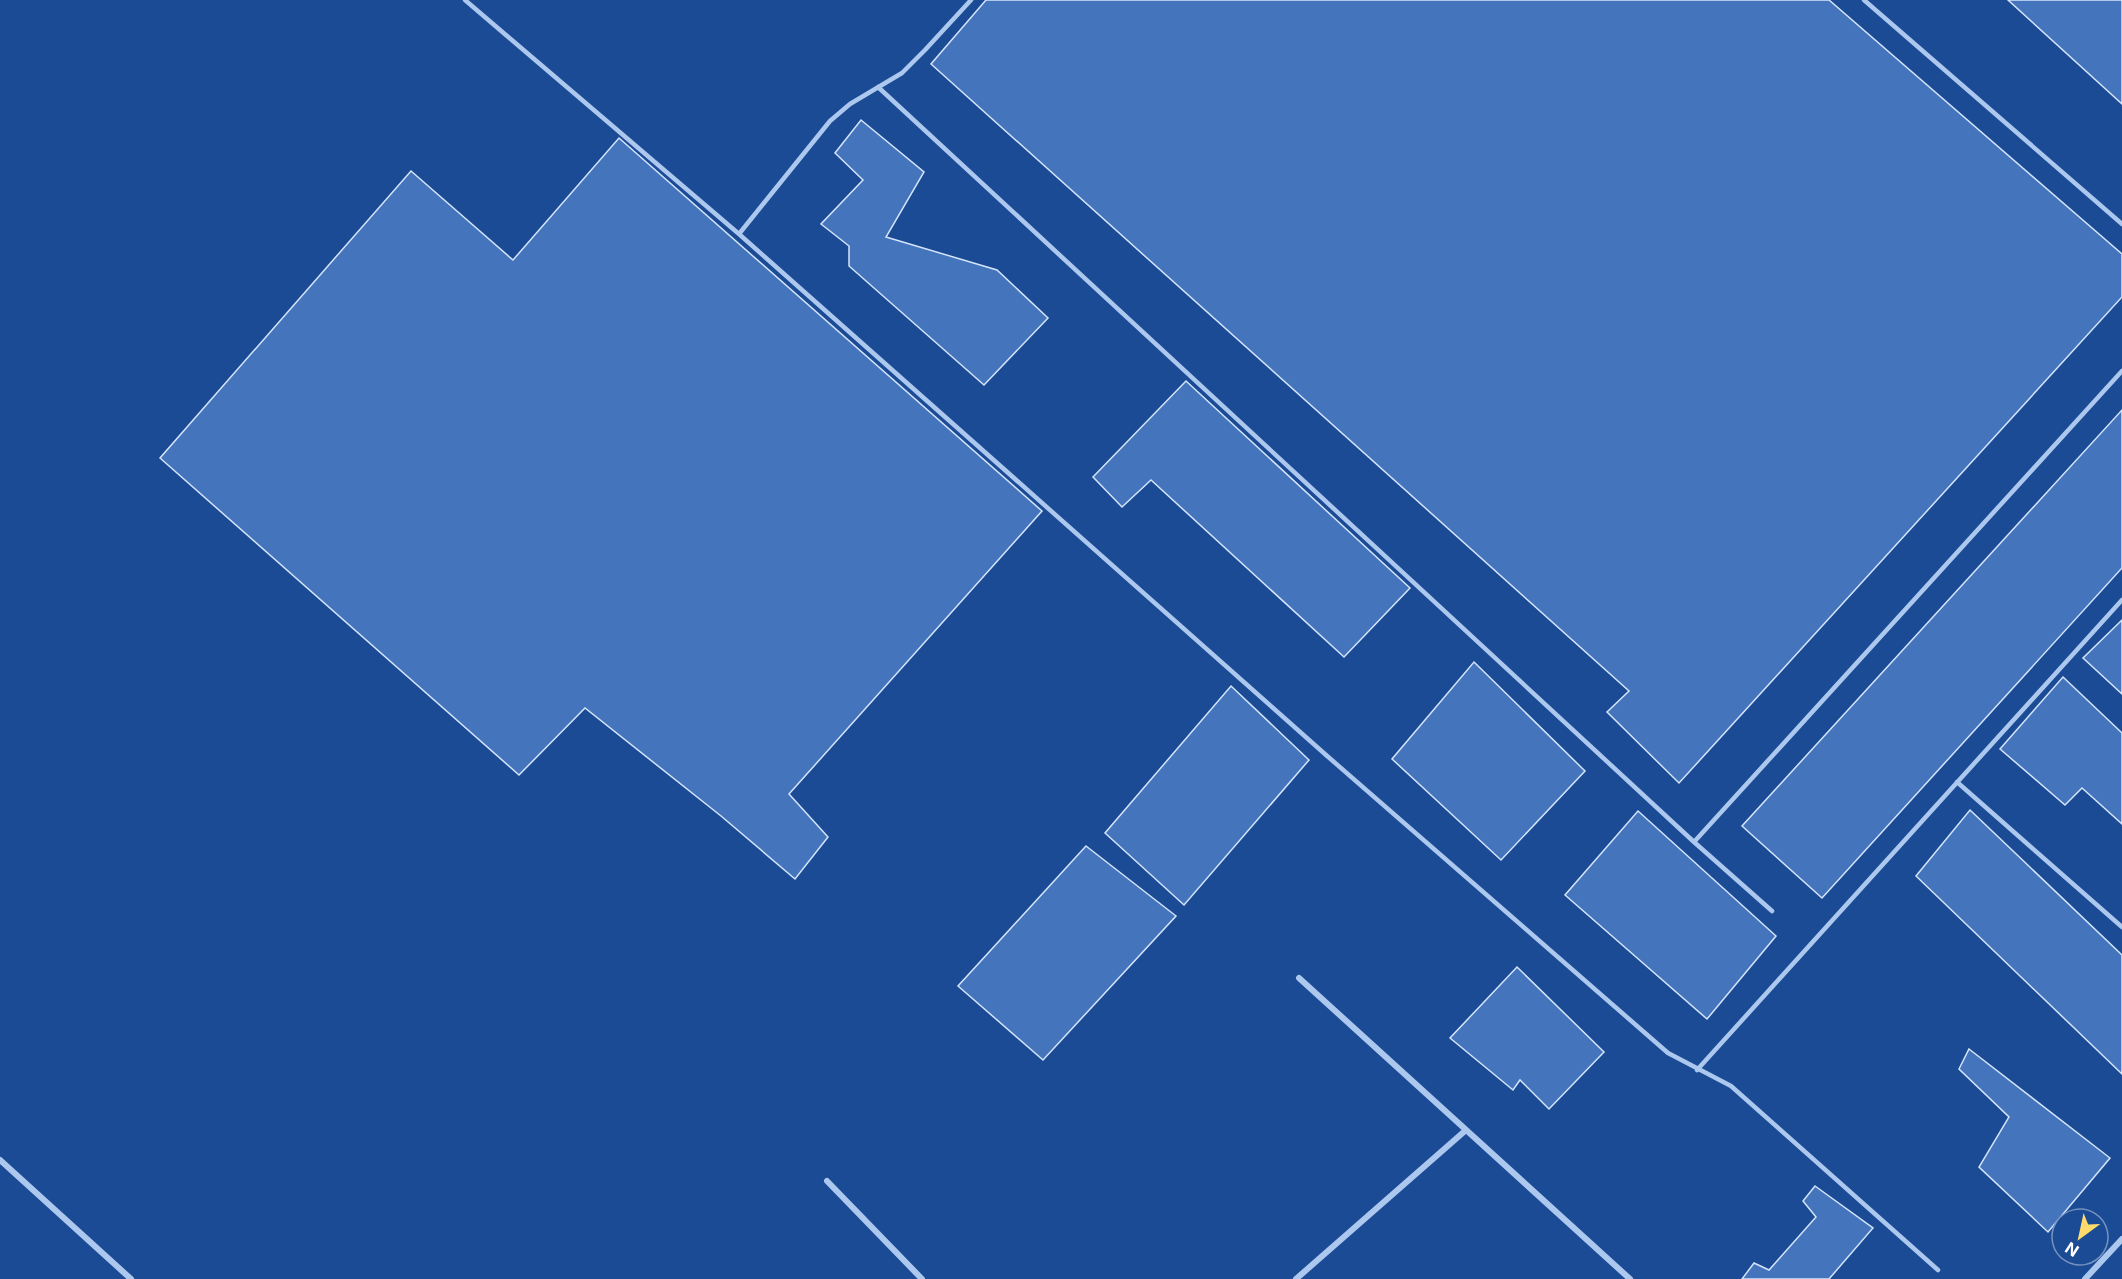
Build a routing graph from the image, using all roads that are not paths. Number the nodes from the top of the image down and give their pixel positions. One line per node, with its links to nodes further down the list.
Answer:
1 (465, 0): 6 (lane)
2 (971, 0): 4 (lane)
3 (1864, 0): 5 (lane)
4 (878, 87): 6 (lane); 10 (lane)
5 (2122, 224)
6 (740, 234): 14 (lane)
7 (2122, 371): 10 (lane)
8 (2122, 600): 9 (lane)
9 (1957, 782): 12 (lane); 14 (lane)
10 (1695, 842): 11 (lane)
11 (1772, 911)
12 (2122, 927)
13 (1299, 978): 15 (street)
14 (1697, 1070): 19 (lane)
15 (1466, 1130): 22 (street); 23 (street)
16 (0, 1160): 20 (street)
17 (827, 1181): 21 (street)
18 (2122, 1239): 24 (street)
19 (1938, 1270)
20 (131, 1279)
21 (922, 1279)
22 (1296, 1279)
23 (1630, 1279)
24 (2085, 1279)

